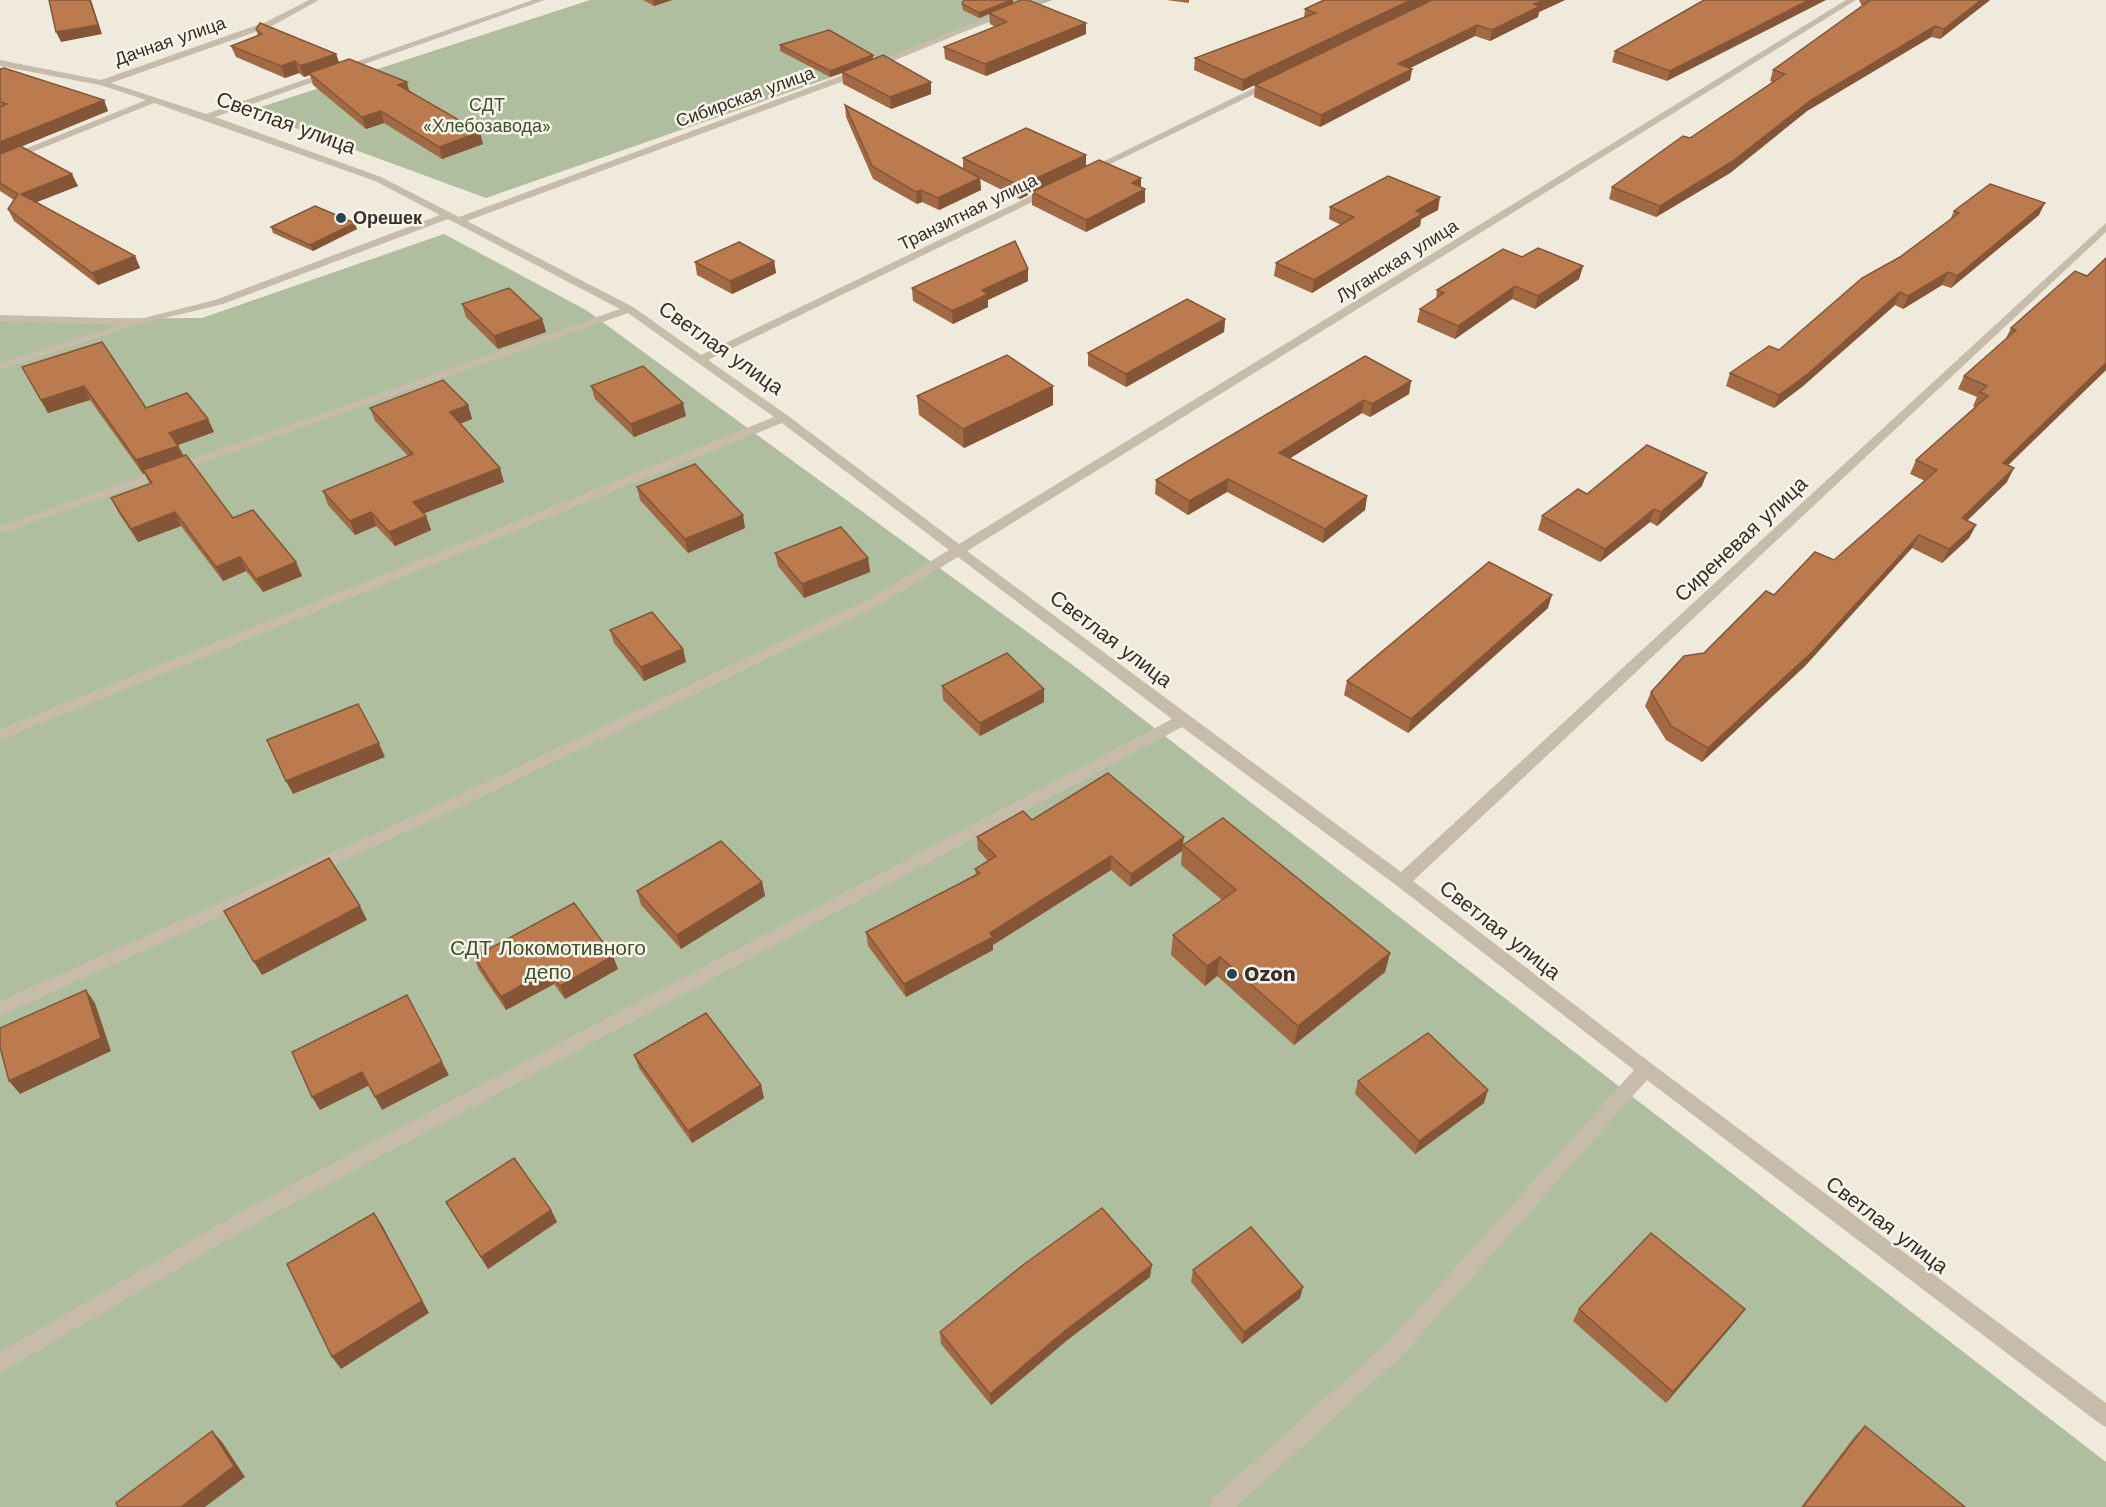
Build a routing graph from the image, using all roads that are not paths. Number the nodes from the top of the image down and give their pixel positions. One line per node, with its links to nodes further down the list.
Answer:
1 (315, 0): 7 (street, Дачная улица)
2 (541, 0): 9 (street)
3 (1038, 0): 13 (street, Сибирская улица)
4 (1852, 0): 22 (street, Луганская улица)
5 (0, 63): 7 (street, Светлая улица)
6 (1281, 78): 11 (street)
7 (102, 83): 8 (street, Светлая улица)
8 (154, 100): 9 (street, Светлая улица); 10 (street)
9 (206, 117): 13 (street, Светлая улица)
10 (0, 162)
11 (1077, 177)
12 (1056, 187): 18 (street, Транзитная улица)
13 (456, 218): 15 (street, Светлая улица); 17 (street, Сибирская улица)
14 (2106, 226): 25 (street, Сиреневая улица)
15 (629, 309): 18 (street, Светлая улица); 21 (street)
16 (0, 318): 17 (street)
17 (140, 322): 19 (street)
18 (701, 359): 20 (street, Светлая улица)
19 (0, 367)
20 (783, 418): 22 (street, Светлая улица); 24 (street)
21 (0, 530)
22 (959, 551): 23 (street, Светлая улица); 26 (street, Луганская улица)
23 (1183, 720): 25 (street, Светлая улица); 28 (street)
24 (0, 735)
25 (1402, 881): 27 (street, Светлая улица)
26 (0, 1009)
27 (1646, 1069): 29 (street, Светлая улица); 30 (street)
28 (0, 1363)
29 (2106, 1416)
30 (1220, 1507)

